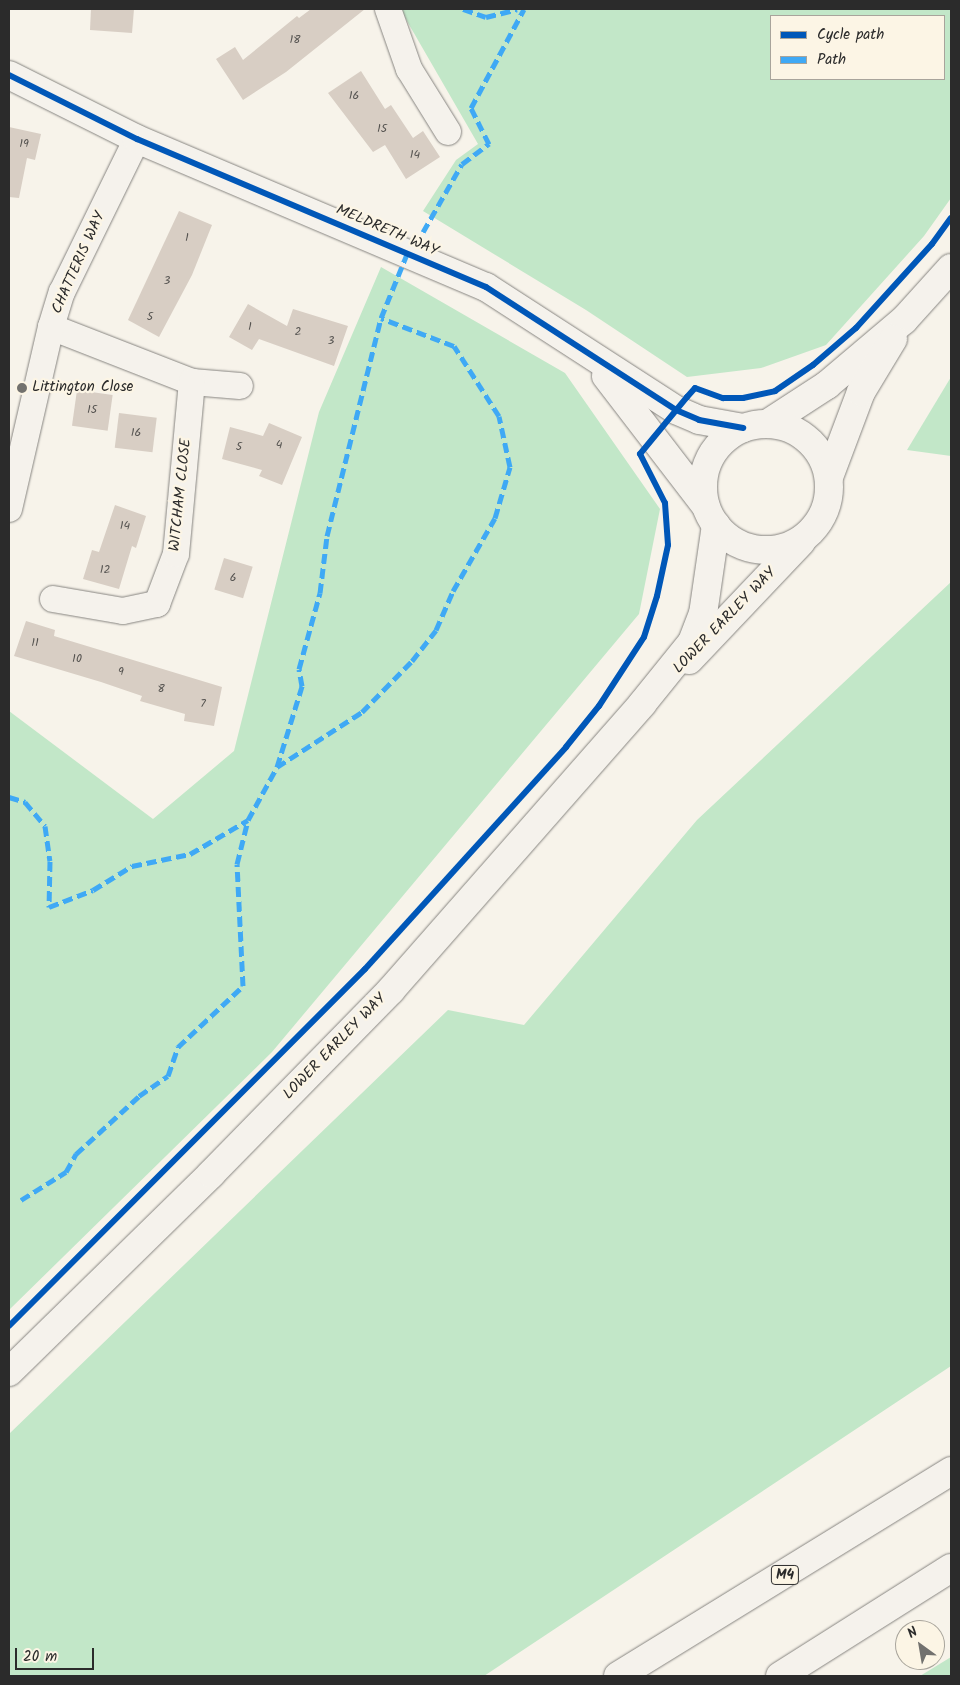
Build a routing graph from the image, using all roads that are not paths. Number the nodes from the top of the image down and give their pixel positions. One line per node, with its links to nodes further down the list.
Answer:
1 (388, 9): 3 (street)
2 (9, 75): 4 (main road, MELDRETH WAY)
3 (448, 132)
4 (138, 139): 7 (street, CHATTERIS WAY); 8 (main road, MELDRETH WAY)
5 (951, 268): 6 (main road)
6 (904, 320): 11 (main road); 12 (main road)
7 (51, 327): 9 (street); 13 (street, CHATTERIS WAY)
8 (590, 355): 11 (main road, MELDRETH WAY); 14 (main road, MELDRETH WAY)
9 (192, 382): 10 (street); 16 (street, WITCHAM CLOSE)
10 (240, 386)
11 (755, 426): 12 (main road); 14 (main road)
12 (829, 477): 15 (main road)
13 (10, 496)
14 (710, 515): 15 (main road); 17 (main road, LOWER EARLEY WAY)
15 (807, 536): 17 (main road, LOWER EARLEY WAY)
16 (53, 599)
17 (642, 704): 18 (main road, LOWER EARLEY WAY)
18 (9, 1372)
19 (951, 1471): 21 (main road, M4)
20 (951, 1568): 22 (main road)
21 (618, 1676)
22 (780, 1676)

